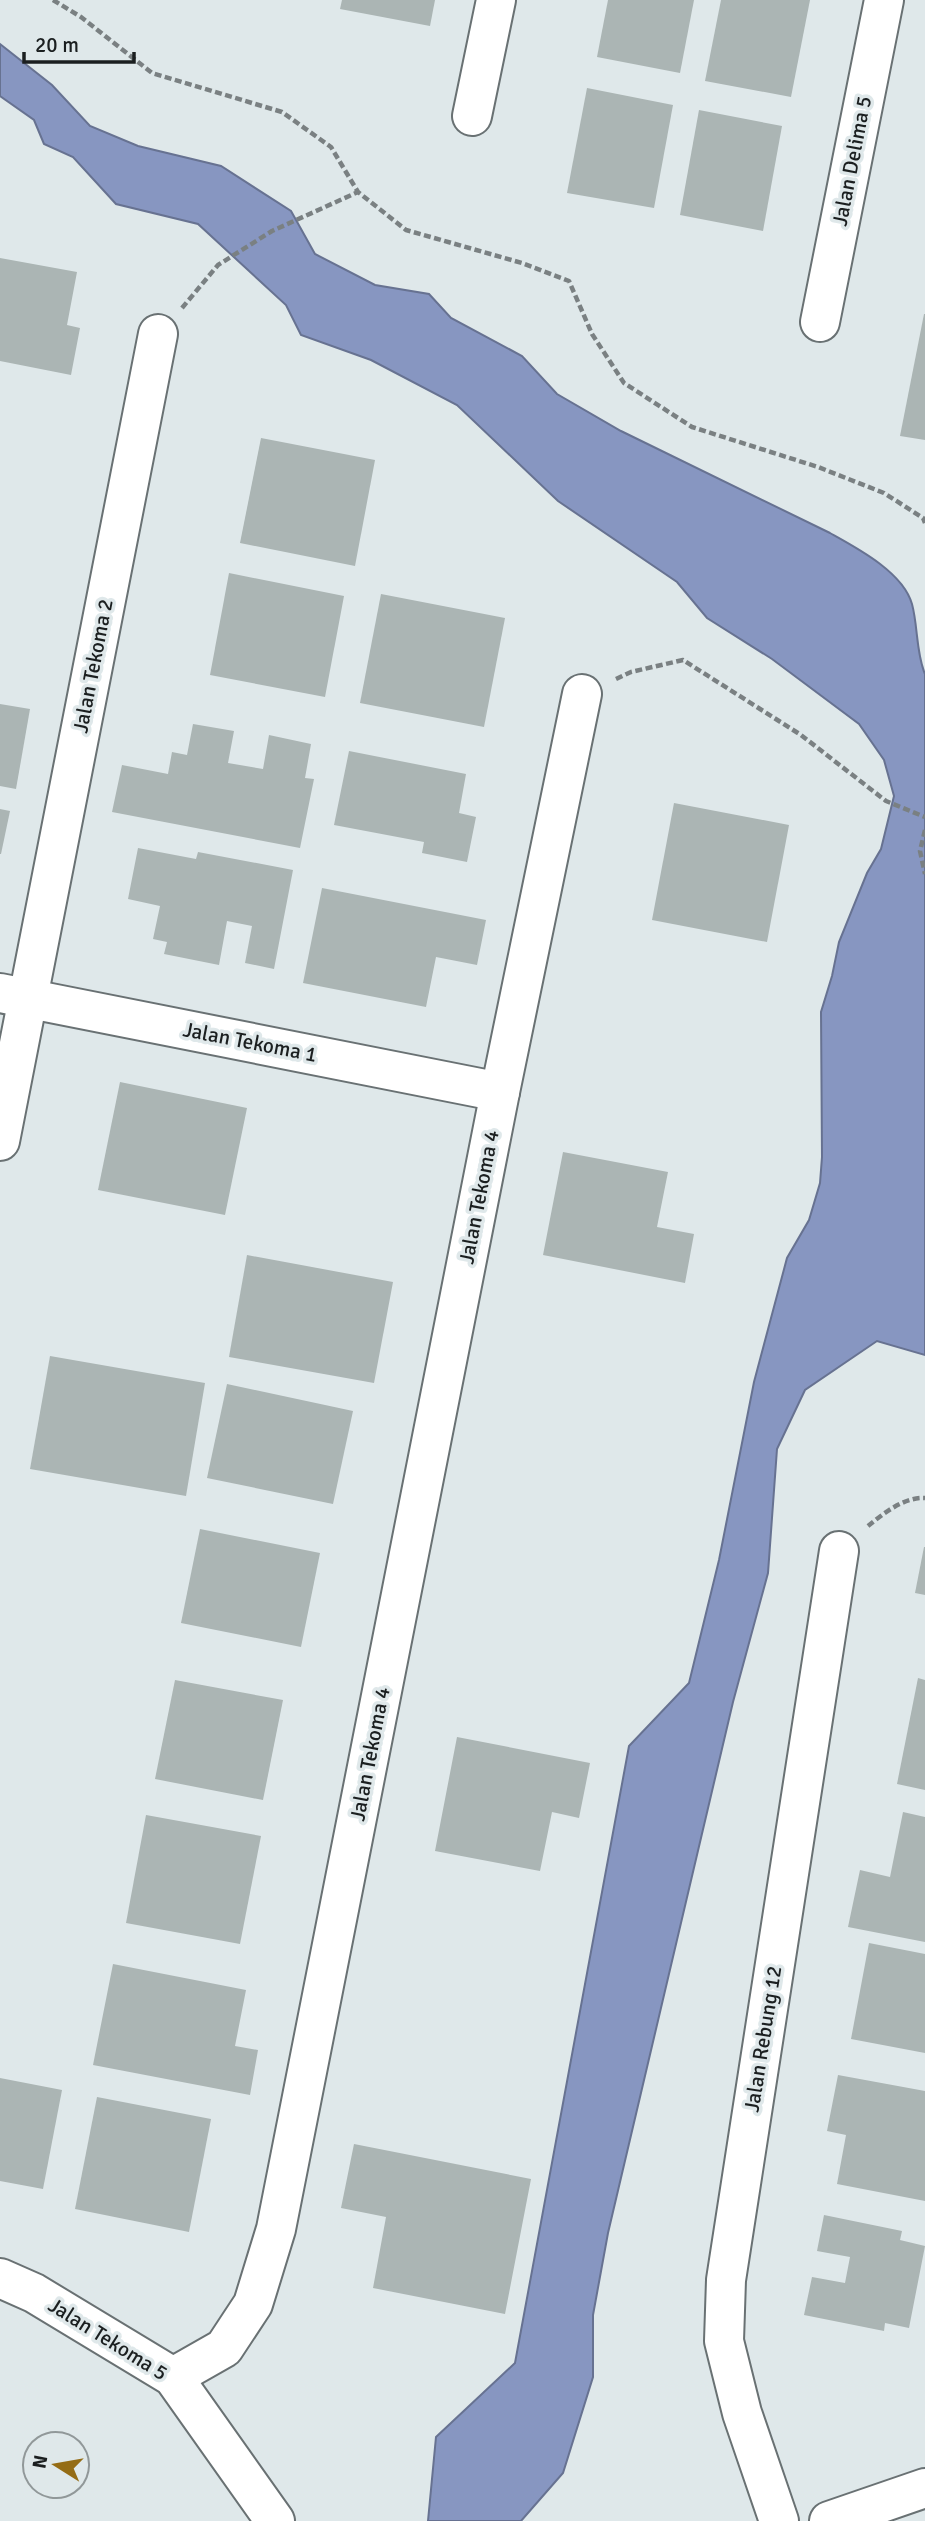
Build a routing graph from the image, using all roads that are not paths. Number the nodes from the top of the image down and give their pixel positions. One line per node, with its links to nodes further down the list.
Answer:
1 (496, 0): 3 (street)
2 (884, 0): 4 (street, Jalan Delima 5)
3 (472, 116)
4 (820, 321)
5 (158, 334): 7 (street, Jalan Tekoma 2)
6 (582, 694): 8 (street, Jalan Tekoma 4)
7 (14, 996): 8 (street, Jalan Tekoma 1); 9 (street, Jalan Tekoma 2)
8 (500, 1092): 12 (street, Jalan Tekoma 4)
9 (0, 1141)
10 (839, 1550): 15 (street, Jalan Rebung 12)
11 (0, 2278): 12 (street, Jalan Tekoma 5)
12 (173, 2377): 14 (street, Jalan Tekoma 5)
13 (925, 2488): 16 (street)
14 (275, 2521)
15 (779, 2521)
16 (829, 2521)

